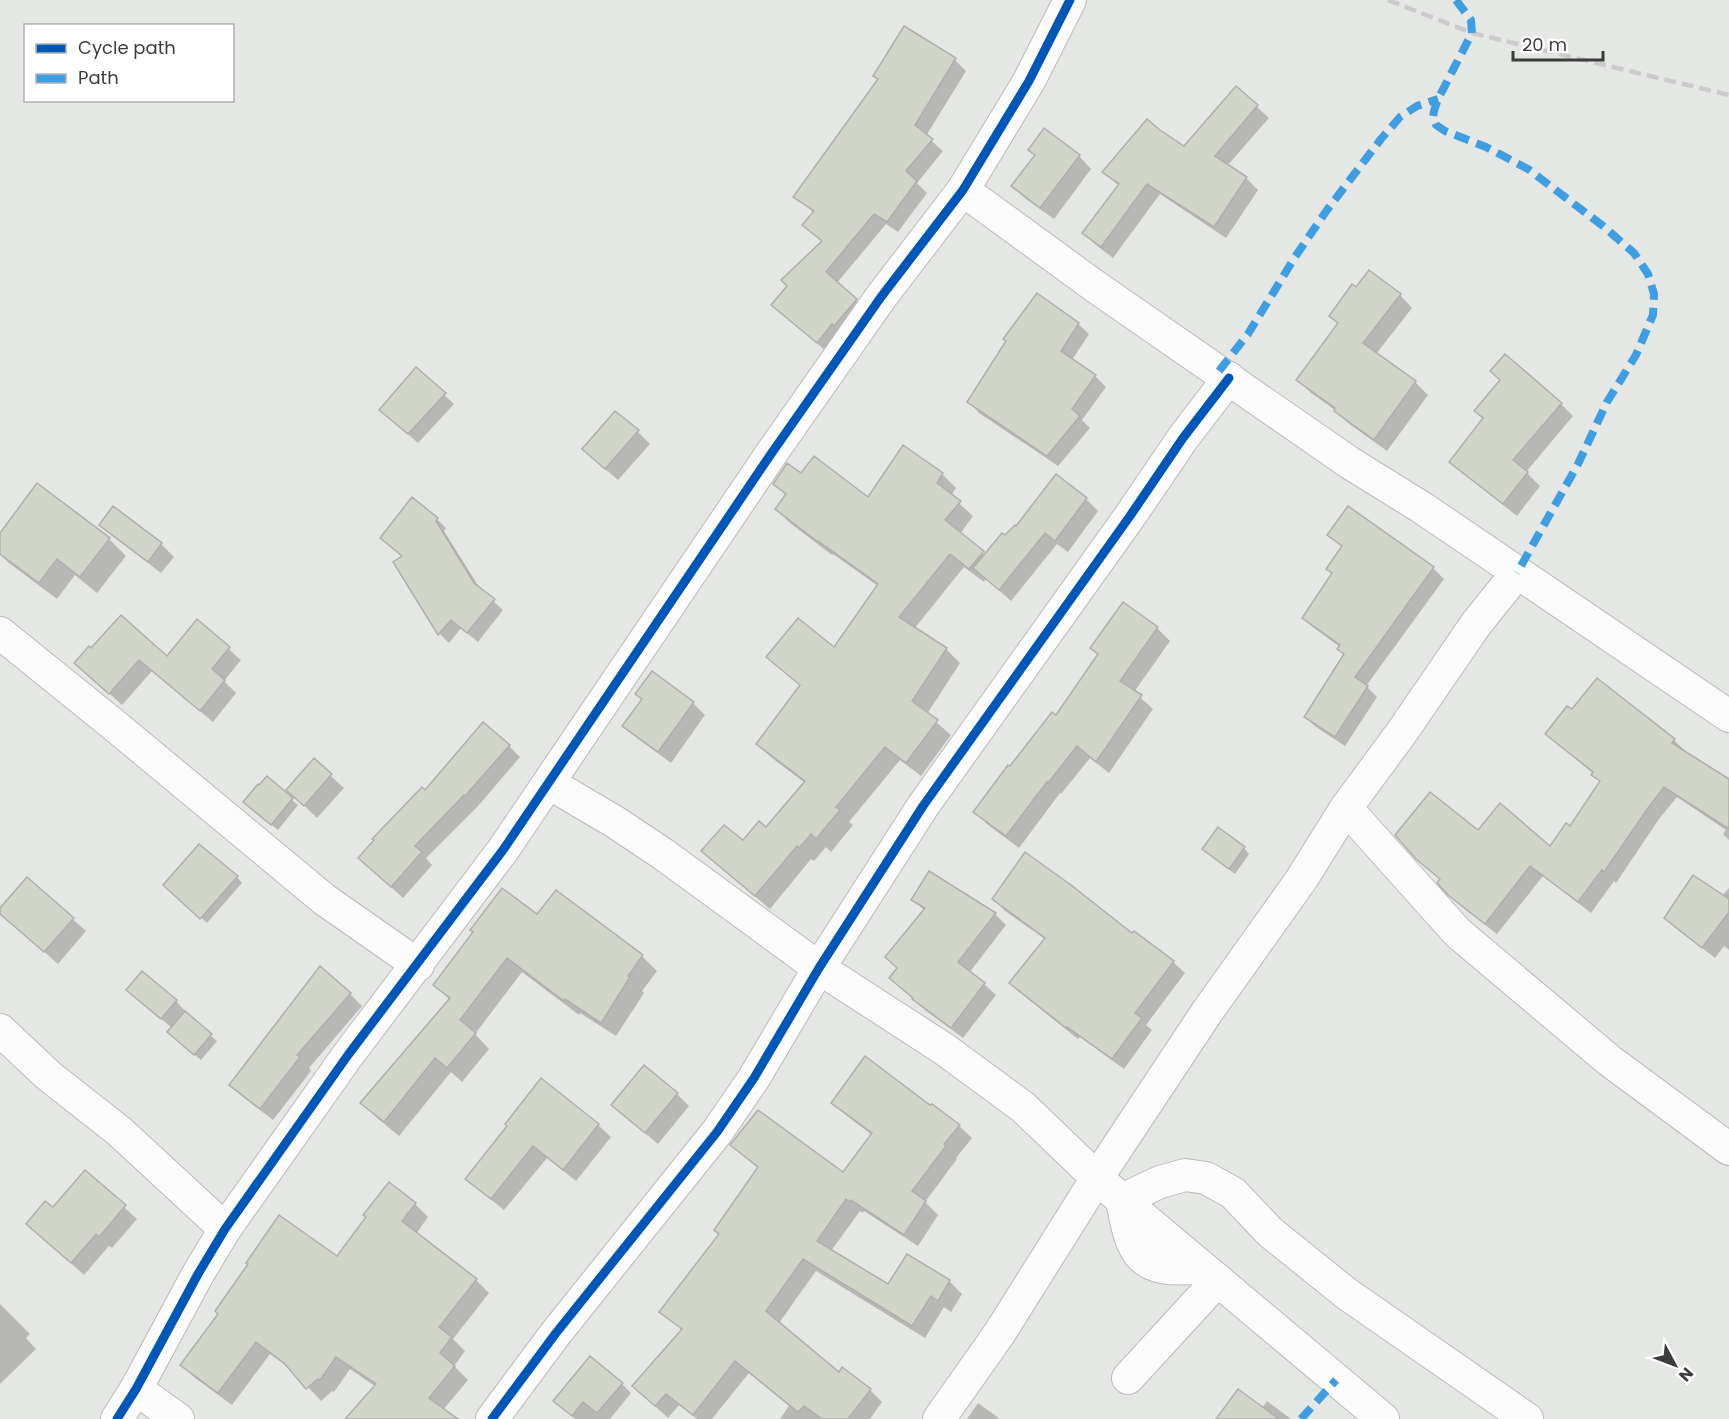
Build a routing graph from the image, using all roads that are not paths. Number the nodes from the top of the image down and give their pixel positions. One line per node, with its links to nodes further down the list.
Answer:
1 (1070, 0): 2 (street)
2 (963, 190): 3 (street); 7 (street)
3 (1229, 378): 4 (street); 10 (street)
4 (1516, 573): 6 (street); 8 (street)
5 (0, 633): 9 (street)
6 (1729, 716)
7 (549, 783): 9 (street); 10 (street)
8 (1346, 808): 12 (street); 13 (street)
9 (418, 965): 15 (street)
10 (819, 968): 13 (street); 21 (street)
11 (0, 1031): 15 (street)
12 (1729, 1149)
13 (1097, 1178): 14 (street); 22 (street)
14 (1122, 1200): 16 (street); 24 (street)
15 (225, 1229): 18 (street)
16 (1210, 1274): 17 (street); 23 (street)
17 (1128, 1378)
18 (136, 1389): 19 (street); 20 (street)
19 (117, 1419)
20 (178, 1419)
21 (492, 1419)
22 (939, 1419)
23 (1383, 1419)
24 (1527, 1419)

